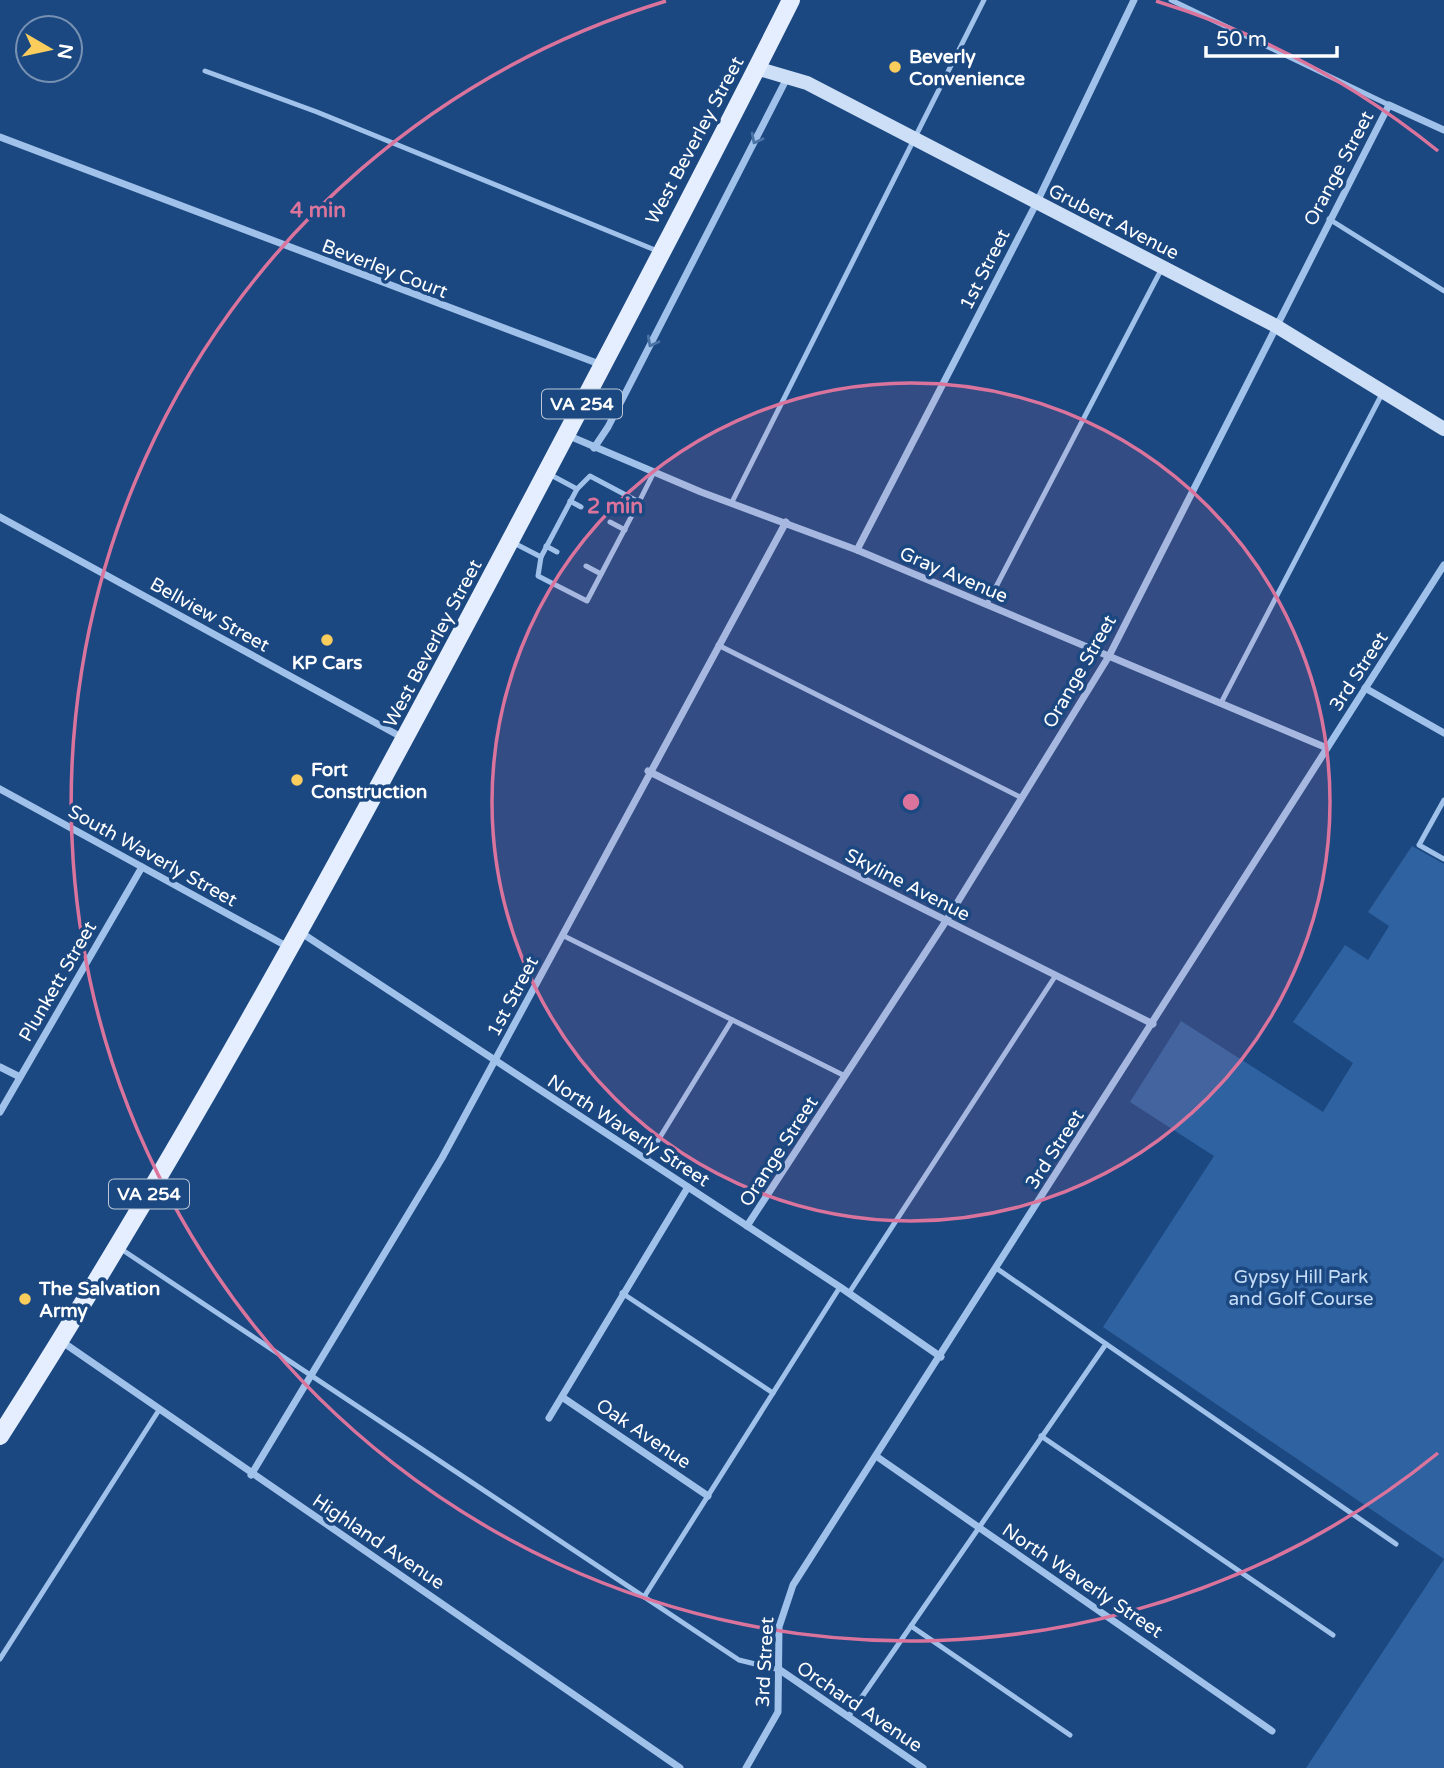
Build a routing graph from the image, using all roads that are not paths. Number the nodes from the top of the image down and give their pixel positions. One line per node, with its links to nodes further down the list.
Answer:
1 (791, 0): 5 (main road, West Beverley Street / VA 254)
2 (984, 0): 11 (lane)
3 (1134, 0): 12 (street, 1st Street)
4 (1171, 0): 8 (lane)
5 (756, 68): 7 (street, Grubert Avenue); 14 (main road, West Beverley Street / VA 254)
6 (205, 71): 14 (lane)
7 (787, 78): 11 (street, Grubert Avenue); 22 (street, one-way to 22)
8 (1389, 105): 9 (street); 13 (street, Orange Street)
9 (1444, 130)
10 (0, 137): 18 (street, Beverley Court)
11 (915, 139): 12 (street, Grubert Avenue); 28 (lane)
12 (1037, 202): 15 (street, Grubert Avenue); 36 (street, 1st Street)
13 (1329, 219): 16 (lane); 17 (street, Orange Street)
14 (660, 252): 18 (main road, West Beverley Street / VA 254)
15 (1162, 267): 17 (street, Grubert Avenue); 42 (lane)
16 (1444, 291)
17 (1276, 326): 19 (street, Grubert Avenue); 44 (street, Orange Street)
18 (603, 365): 21 (main road, West Beverley Street / VA 254)
19 (1382, 392): 20 (street, Grubert Avenue); 46 (lane)
20 (1444, 429)
21 (566, 435): 22 (street, Gray Avenue); 24 (main road, West Beverley Street / VA 254)
22 (594, 447): 23 (street, Gray Avenue)
23 (654, 472): 27 (lane); 28 (street, Gray Avenue)
24 (546, 473): 25 (lane); 34 (main road, West Beverley Street / VA 254)
25 (577, 489): 26 (lane); 27 (lane)
26 (570, 501): 29 (lane); 35 (lane)
27 (639, 502): 33 (lane)
28 (732, 502): 32 (street, Gray Avenue)
29 (581, 506)
30 (0, 517): 48 (street, Bellview Street)
31 (610, 522): 33 (lane)
32 (786, 522): 36 (street, Gray Avenue); 43 (street, 1st Street)
33 (625, 530): 41 (lane)
34 (510, 541): 38 (lane); 48 (main road, West Beverley Street / VA 254)
35 (546, 546): 37 (lane); 38 (lane)
36 (857, 550): 42 (street, Gray Avenue)
37 (557, 552)
38 (541, 557): 41 (lane)
39 (1444, 565): 45 (street, 3rd Street)
40 (586, 566): 41 (lane)
41 (601, 574)
42 (987, 604): 44 (street, Gray Avenue)
43 (718, 645): 50 (street, 1st Street); 52 (lane)
44 (1109, 656): 46 (street, Gray Avenue); 52 (street, Orange Street)
45 (1365, 688): 47 (street); 49 (street, 3rd Street)
46 (1221, 703): 49 (street, Gray Avenue)
47 (1444, 733)
48 (405, 739): 57 (main road, West Beverley Street / VA 254)
49 (1327, 748): 62 (street, 3rd Street)
50 (649, 771): 56 (street, Skyline Avenue); 58 (street, 1st Street)
51 (0, 789): 55 (street, South Waverly Street)
52 (1022, 798): 56 (street, Orange Street)
53 (1444, 800): 54 (lane)
54 (1444, 859)
55 (142, 867): 59 (street, South Waverly Street); 66 (street, Plunkett Street)
56 (946, 921): 60 (street, Skyline Avenue); 65 (street, Orange Street)
57 (300, 931): 59 (main road, West Beverley Street / VA 254); 63 (street, North Waverly Street)
58 (562, 935): 61 (lane); 63 (street, 1st Street)
59 (290, 948): 71 (main road, West Beverley Street / VA 254)
60 (1056, 975): 62 (street, Skyline Avenue); 75 (lane)
61 (732, 1020): 65 (lane); 68 (lane)
62 (1153, 1024): 72 (street, 3rd Street)
63 (495, 1062): 68 (street, North Waverly Street); 79 (street, 1st Street)
64 (0, 1068): 66 (street)
65 (845, 1076): 70 (street, Orange Street)
66 (20, 1077): 67 (street, Plunkett Street)
67 (0, 1112)
68 (646, 1160): 69 (street, North Waverly Street)
69 (688, 1187): 70 (street, North Waverly Street); 74 (street)
70 (747, 1226): 73 (street, North Waverly Street)
71 (117, 1247): 76 (main road, West Beverley Street / VA 254); 79 (lane)
72 (996, 1268): 77 (lane); 78 (street, 3rd Street)
73 (840, 1287): 75 (street, North Waverly Street); 80 (lane)
74 (622, 1293): 80 (lane); 81 (street)
75 (849, 1293): 78 (street, North Waverly Street)
76 (60, 1341): 82 (street, Highland Avenue); 84 (main road, West Beverley Street / VA 254)
77 (1106, 1344): 85 (lane); 90 (lane)
78 (940, 1357): 86 (street, 3rd Street)
79 (313, 1377): 87 (street, 1st Street); 91 (lane)
80 (773, 1393): 88 (lane)
81 (562, 1396): 83 (street); 88 (street, Oak Avenue)
82 (159, 1410): 87 (street, Highland Avenue); 94 (lane)
83 (549, 1418)
84 (0, 1436)
85 (1041, 1436): 89 (lane); 93 (lane)
86 (876, 1456): 89 (street, North Waverly Street); 95 (street, 3rd Street)
87 (251, 1475): 99 (street, Highland Avenue)
88 (708, 1496): 91 (lane)
89 (978, 1528): 92 (lane); 97 (street, North Waverly Street)
90 (1396, 1544)
91 (644, 1597): 95 (lane)
92 (911, 1626): 96 (lane); 98 (lane)
93 (1334, 1635)
94 (0, 1659)
95 (780, 1670): 96 (street, Orchard Avenue); 100 (street, 3rd Street)
96 (848, 1717): 101 (street, Orchard Avenue)
97 (1272, 1731)
98 (1070, 1735)
99 (680, 1768)
100 (746, 1768)
101 (923, 1768)

